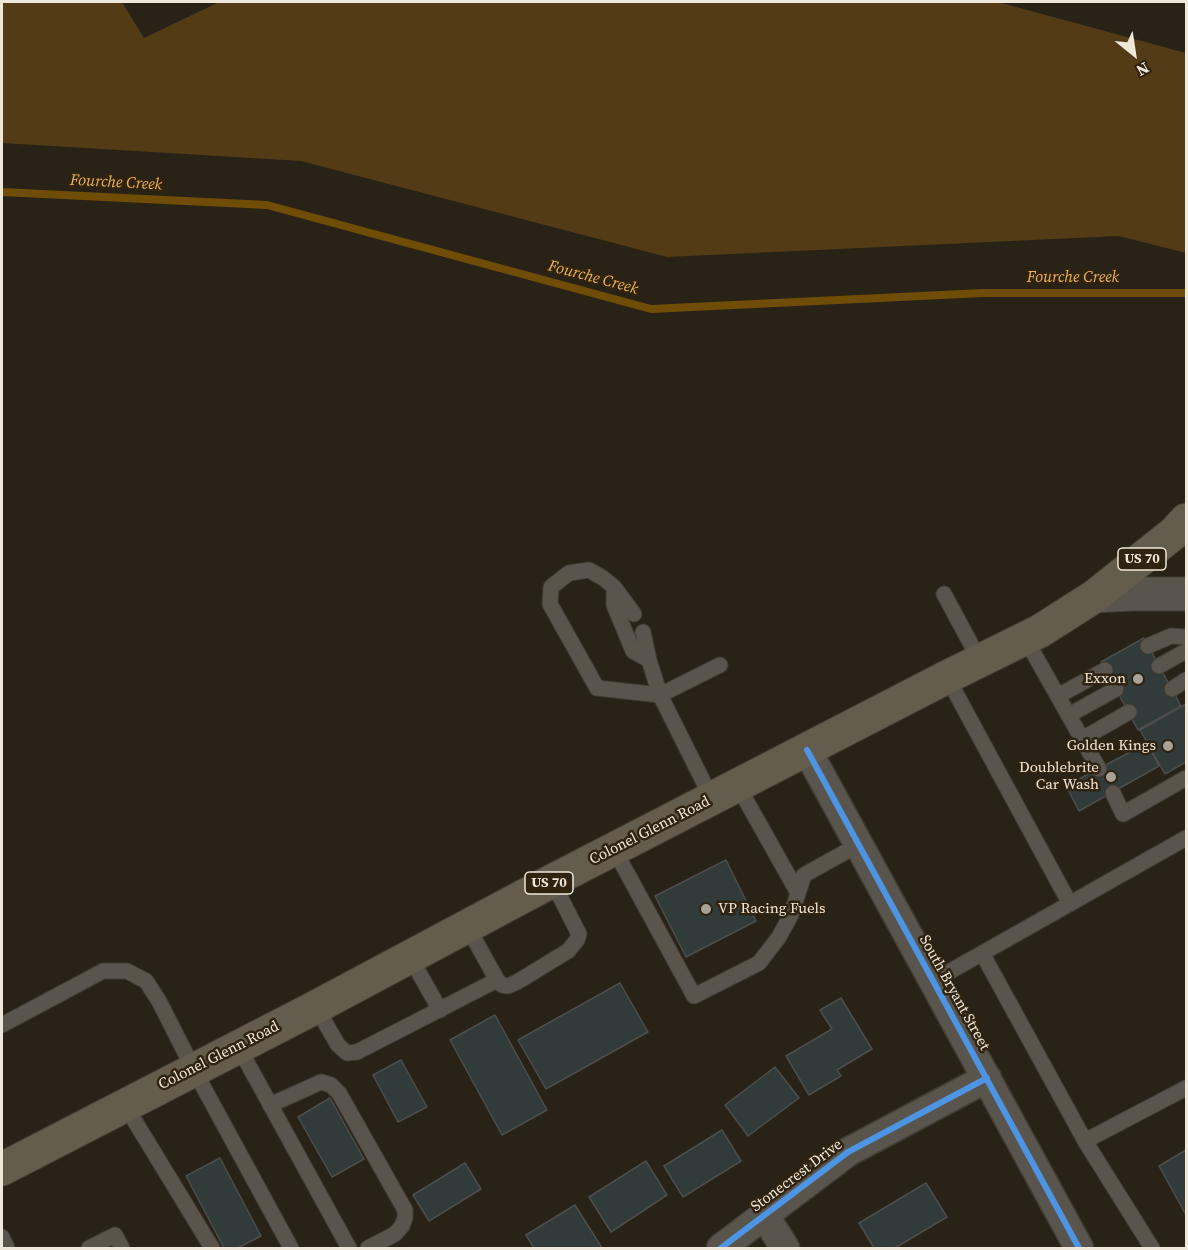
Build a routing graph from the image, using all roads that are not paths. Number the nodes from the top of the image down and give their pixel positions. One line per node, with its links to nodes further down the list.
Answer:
1 (1186, 520): 5 (main road, Colonel Glenn Road / US 70)
2 (614, 586): 6 (lane); 12 (lane); 21 (lane)
3 (944, 594): 13 (lane)
4 (1186, 594): 5 (main road)
5 (1095, 596): 9 (main road, Colonel Glenn Road / US 70)
6 (634, 614)
7 (643, 632): 12 (lane)
8 (1186, 637): 10 (lane)
9 (1025, 638): 13 (main road, Colonel Glenn Road / US 70); 22 (lane)
10 (1148, 646)
11 (1186, 651): 15 (lane)
12 (649, 660): 21 (lane)
13 (980, 661): 17 (main road, Colonel Glenn Road / US 70)
14 (720, 665): 21 (lane)
15 (1159, 666)
16 (1105, 670): 22 (lane)
17 (947, 677): 26 (main road, Colonel Glenn Road / US 70); 36 (lane)
18 (1186, 680): 19 (lane)
19 (1172, 688)
20 (1116, 689): 24 (lane)
21 (660, 695): 29 (lane)
22 (1058, 696): 24 (lane)
23 (1129, 712): 25 (lane)
24 (1069, 715): 25 (lane)
25 (1082, 739): 27 (lane)
26 (807, 750): 29 (main road, Colonel Glenn Road / US 70); 32 (street, South Bryant Street)
27 (1099, 769)
28 (1186, 778): 30 (lane)
29 (725, 792): 33 (main road, Colonel Glenn Road / US 70); 35 (lane)
30 (1113, 793)
31 (1186, 838): 36 (lane)
32 (858, 845): 35 (lane); 41 (street, South Bryant Street)
33 (614, 849): 34 (main road, Colonel Glenn Road / US 70); 35 (lane)
34 (552, 881): 37 (main road, Colonel Glenn Road / US 70); 40 (lane)
35 (798, 893)
36 (1070, 904): 38 (lane)
37 (467, 926): 39 (main road, Colonel Glenn Road / US 70); 40 (lane)
38 (982, 954): 41 (lane); 51 (lane)
39 (410, 957): 42 (main road, Colonel Glenn Road / US 70); 43 (lane)
40 (497, 980): 43 (lane)
41 (933, 981): 47 (street, South Bryant Street)
42 (316, 1006): 43 (lane); 45 (main road, Colonel Glenn Road / US 70)
43 (440, 1010)
44 (2, 1025): 46 (lane)
45 (238, 1046): 46 (main road, Colonel Glenn Road / US 70); 50 (lane)
46 (194, 1070): 49 (main road, Colonel Glenn Road / US 70); 59 (lane)
47 (987, 1078): 53 (street, Stonecrest Drive); 64 (street, South Bryant Street)
48 (1186, 1088): 51 (lane)
49 (125, 1105): 52 (main road, Colonel Glenn Road / US 70); 58 (lane)
50 (270, 1105): 60 (lane); 61 (lane)
51 (1085, 1141): 65 (lane)
52 (2, 1169)
53 (765, 1216): 62 (street, Stonecrest Drive); 63 (street)
54 (2, 1237): 55 (lane)
55 (7, 1248)
56 (89, 1248): 57 (lane)
57 (122, 1248)
58 (212, 1248)
59 (291, 1248)
60 (349, 1248)
61 (368, 1248)
62 (721, 1248)
63 (785, 1248)
64 (1079, 1248)
65 (1152, 1248)

